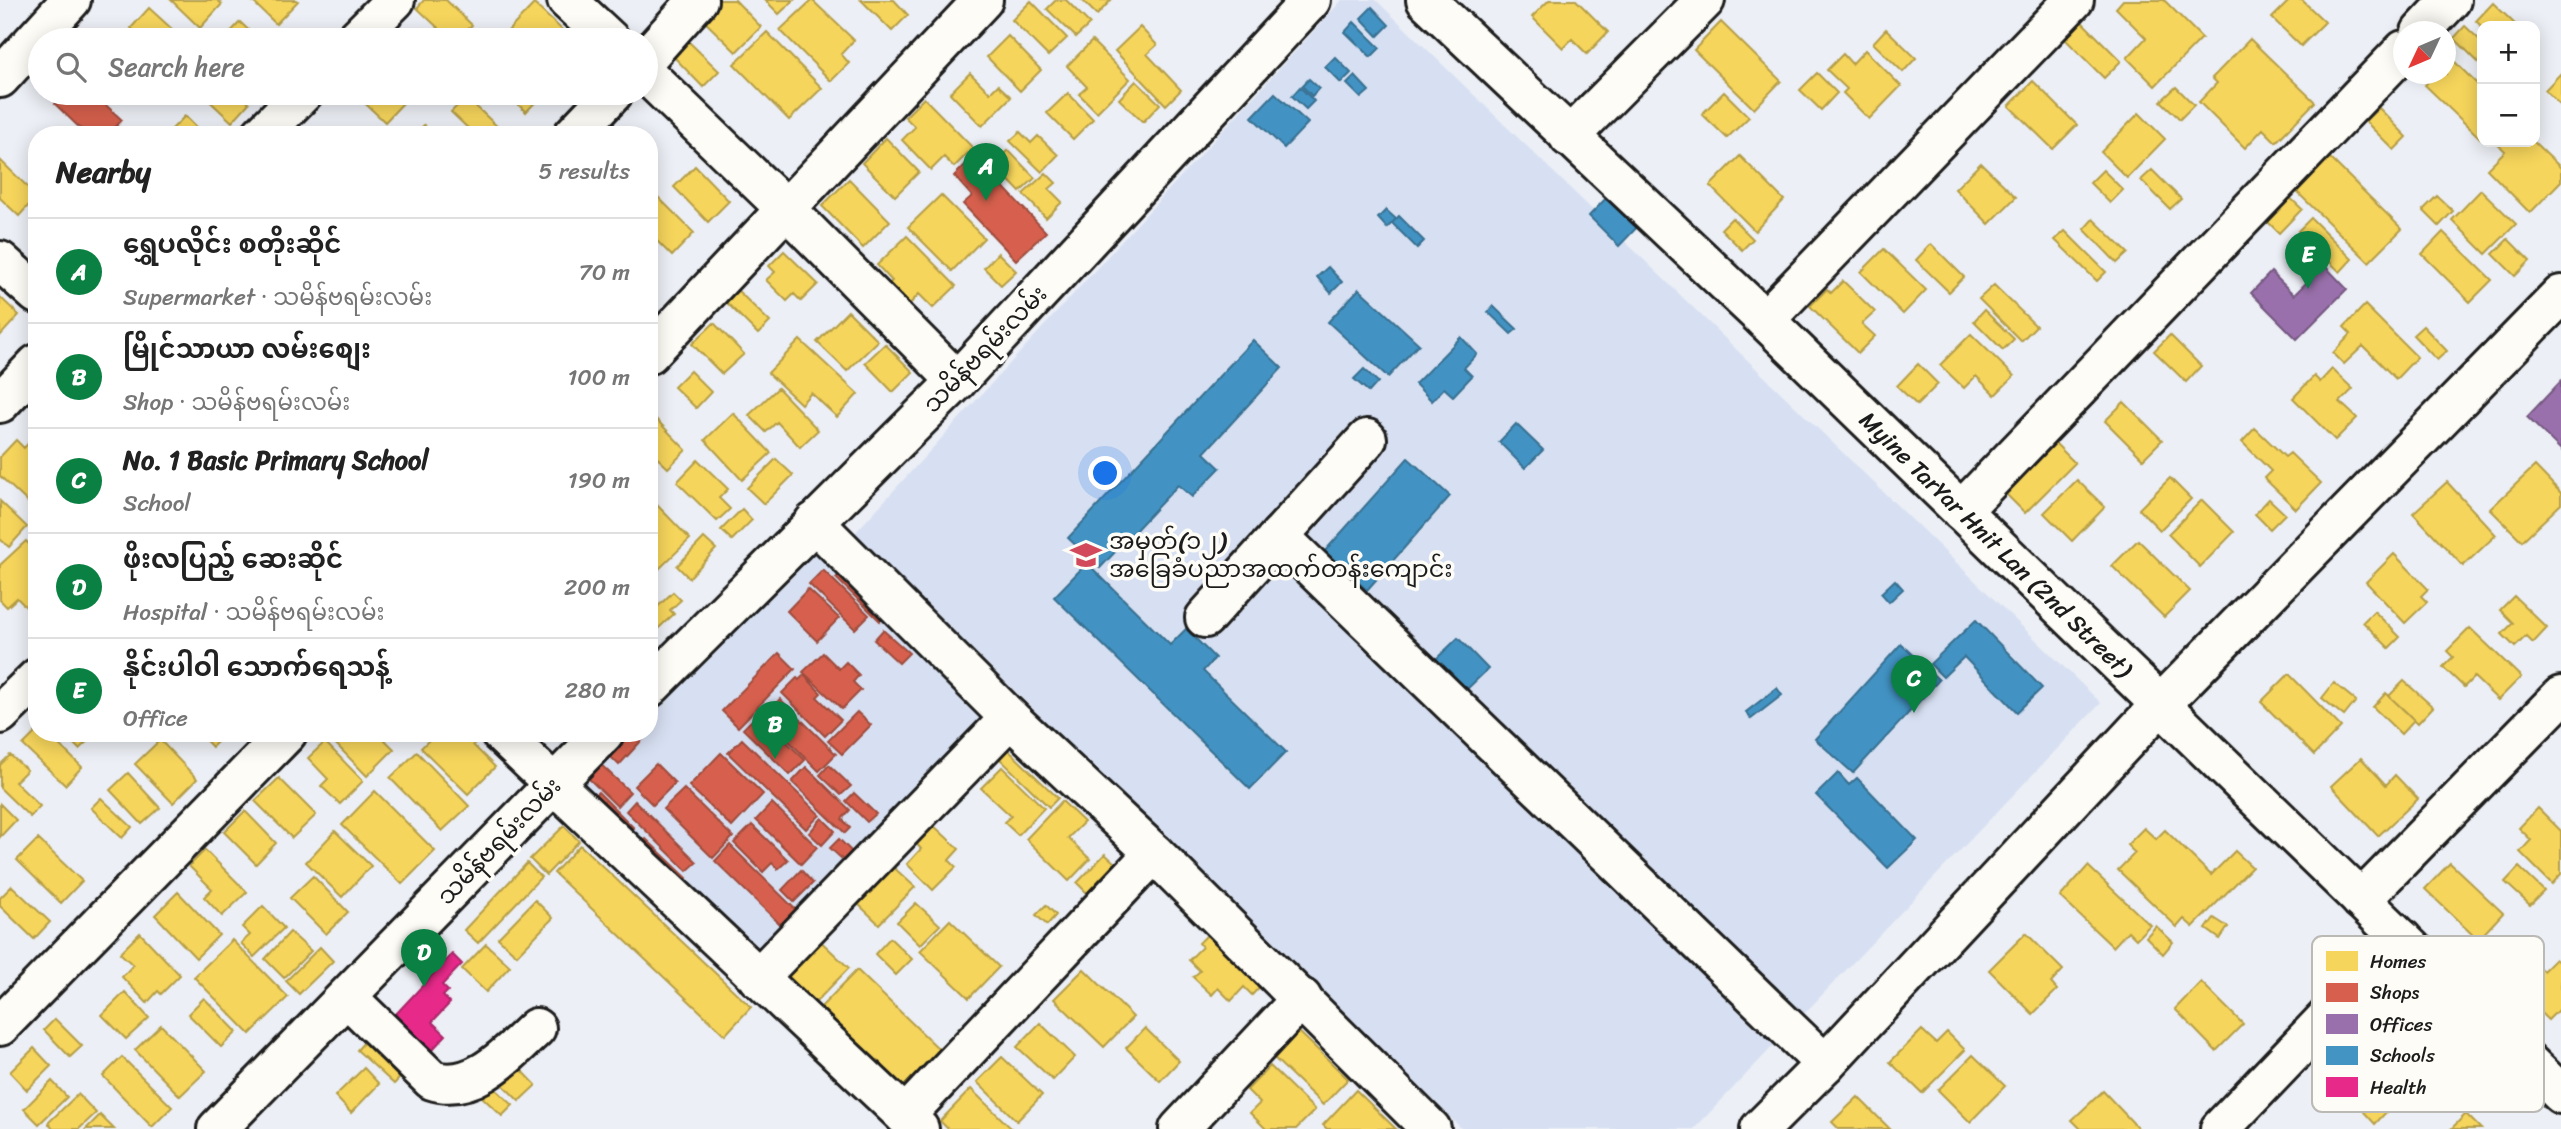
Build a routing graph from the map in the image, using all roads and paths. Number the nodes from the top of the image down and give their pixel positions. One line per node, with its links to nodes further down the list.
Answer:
1 (71, 0): 12 (street)
2 (395, 0): 13 (street)
3 (567, 0): 14 (street)
4 (698, 0): 15 (street)
5 (983, 0): 25 (street)
6 (1311, 0): 32 (street, သမိန်ဗရမ်းလမ်း)
7 (1426, 0): 24 (street, Myine TarYar Hnit Lan (2nd Street))
8 (1705, 0): 24 (street)
9 (2074, 0): 29 (street)
10 (2451, 0): 11 (street)
11 (2431, 21)
12 (46, 28)
13 (367, 28)
14 (597, 28)
15 (658, 45)
16 (28, 47): 18 (street)
17 (2393, 60): 35 (street)
18 (0, 78)
19 (658, 86): 25 (street)
20 (291, 105): 22 (street)
21 (602, 105): 23 (street)
22 (270, 126)
23 (582, 126)
24 (1569, 137): 29 (street, Myine TarYar Hnit Lan (2nd Street))
25 (786, 209): 30 (street); 32 (street)
26 (0, 261): 27 (street)
27 (28, 286)
28 (2561, 295): 42 (street)
29 (1765, 320): 35 (street, Myine TarYar Hnit Lan (2nd Street))
30 (658, 344)
31 (28, 373): 33 (street)
32 (957, 381): 36 (street, သမိန်ဗရမ်းလမ်း)
33 (0, 403)
34 (1367, 439): 37 (street)
35 (1961, 511): 42 (street, Myine TarYar Hnit Lan (2nd Street))
36 (814, 522): 39 (street, သမိန်ဗရမ်းလမ်း); 44 (street)
37 (1279, 537): 38 (street); 58 (street)
38 (1205, 618)
39 (658, 679)
40 (28, 687): 43 (street)
41 (2561, 695): 50 (street)
42 (2160, 705): 50 (street, Myine TarYar Hnit Lan (2nd Street)); 58 (street)
43 (0, 714)
44 (1010, 718): 49 (street); 52 (street)
45 (278, 742): 55 (street)
46 (510, 742): 48 (street)
47 (595, 742): 48 (street, သမိန်ဗရမ်းလမ်း)
48 (554, 784): 52 (street); 53 (street, သမိန်ဗရမ်းလမ်း)
49 (1154, 853): 54 (street); 61 (street)
50 (2361, 900): 51 (street, Myine TarYar Hnit Lan (2nd Street))
51 (2399, 936)
52 (758, 978): 61 (street)
53 (346, 997): 56 (street); 62 (street, သမိန်ဗရမ်းလမ်း)
54 (1302, 998): 63 (street); 64 (street)
55 (0, 1026)
56 (536, 1028)
57 (2312, 1033): 66 (street)
58 (1825, 1064): 65 (street)
59 (2544, 1074): 60 (street, Myine TarYar Hnit Lan (2nd Street))
60 (2559, 1088)
61 (912, 1124)
62 (217, 1129)
63 (1179, 1129)
64 (1431, 1129)
65 (1760, 1129)
66 (2220, 1129)

